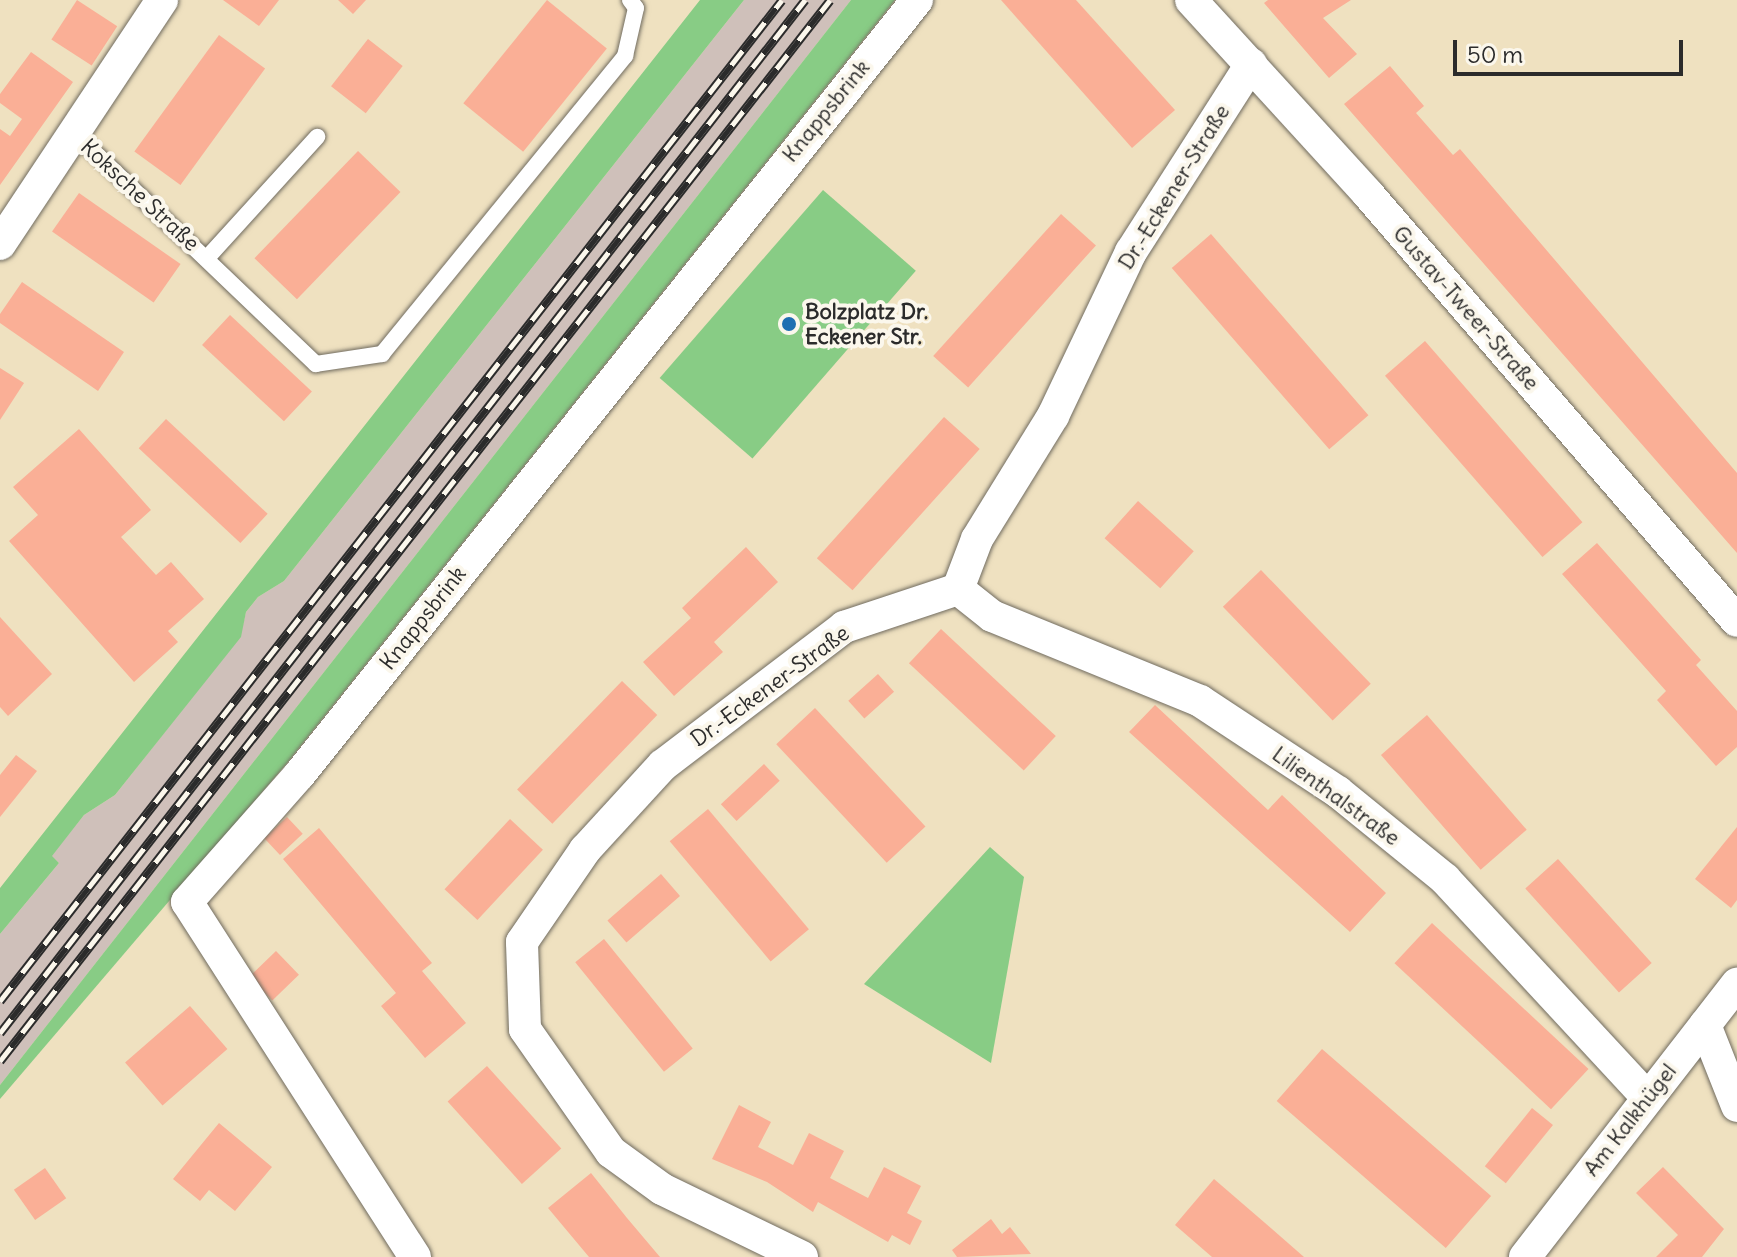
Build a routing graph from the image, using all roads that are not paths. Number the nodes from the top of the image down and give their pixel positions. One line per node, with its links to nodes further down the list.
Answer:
1 (162, 0): 6 (street, Koksche Straße)
2 (630, 0): 9 (lane, Koksche Straße)
3 (917, 0): 16 (street, Knappsbrink)
4 (1191, 0): 5 (street, Gustav-Tweer-Straße)
5 (1251, 64): 10 (street, Dr.-Eckener-Straße); 11 (street, Gustav-Tweer-Straße)
6 (73, 132): 8 (street, Koksche Straße); 9 (lane, Koksche Straße)
7 (317, 137): 9 (lane, Koksche Straße)
8 (0, 244)
9 (207, 258)
10 (958, 589): 14 (street, Lilienthalstraße); 17 (street, Dr.-Eckener-Straße)
11 (1737, 621)
12 (1737, 984): 13 (street, Am Kalkhügel)
13 (1705, 1025): 14 (street, Am Kalkhügel); 15 (street)
14 (1647, 1097): 18 (street, Am Kalkhügel)
15 (1737, 1106)
16 (415, 1257)
17 (802, 1257)
18 (1525, 1257)

